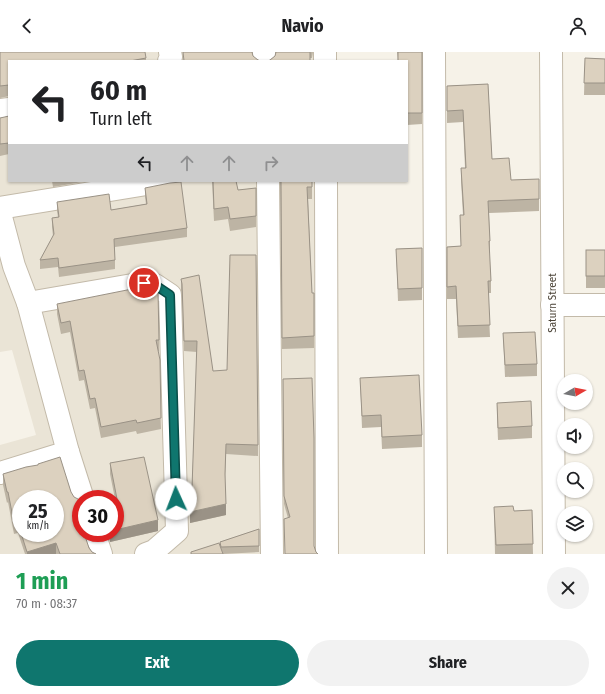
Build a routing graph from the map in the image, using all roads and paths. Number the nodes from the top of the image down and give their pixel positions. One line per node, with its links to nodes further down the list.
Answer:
1 (434, 52): 20 (street)
2 (551, 52): 10 (street, Saturn Street)
3 (159, 182): 6 (street)
4 (268, 182): 18 (street)
5 (326, 182): 19 (street)
6 (0, 208)
7 (0, 212): 8 (street)
8 (7, 267): 9 (street)
9 (28, 303): 12 (street); 17 (street)
10 (552, 305): 11 (street); 21 (street, Saturn Street)
11 (605, 305)
12 (68, 452): 13 (street); 14 (street)
13 (0, 473)
14 (80, 490)
15 (97, 542): 16 (street)
16 (101, 554)
17 (146, 554)
18 (272, 554)
19 (327, 554)
20 (436, 554)
21 (554, 554)

